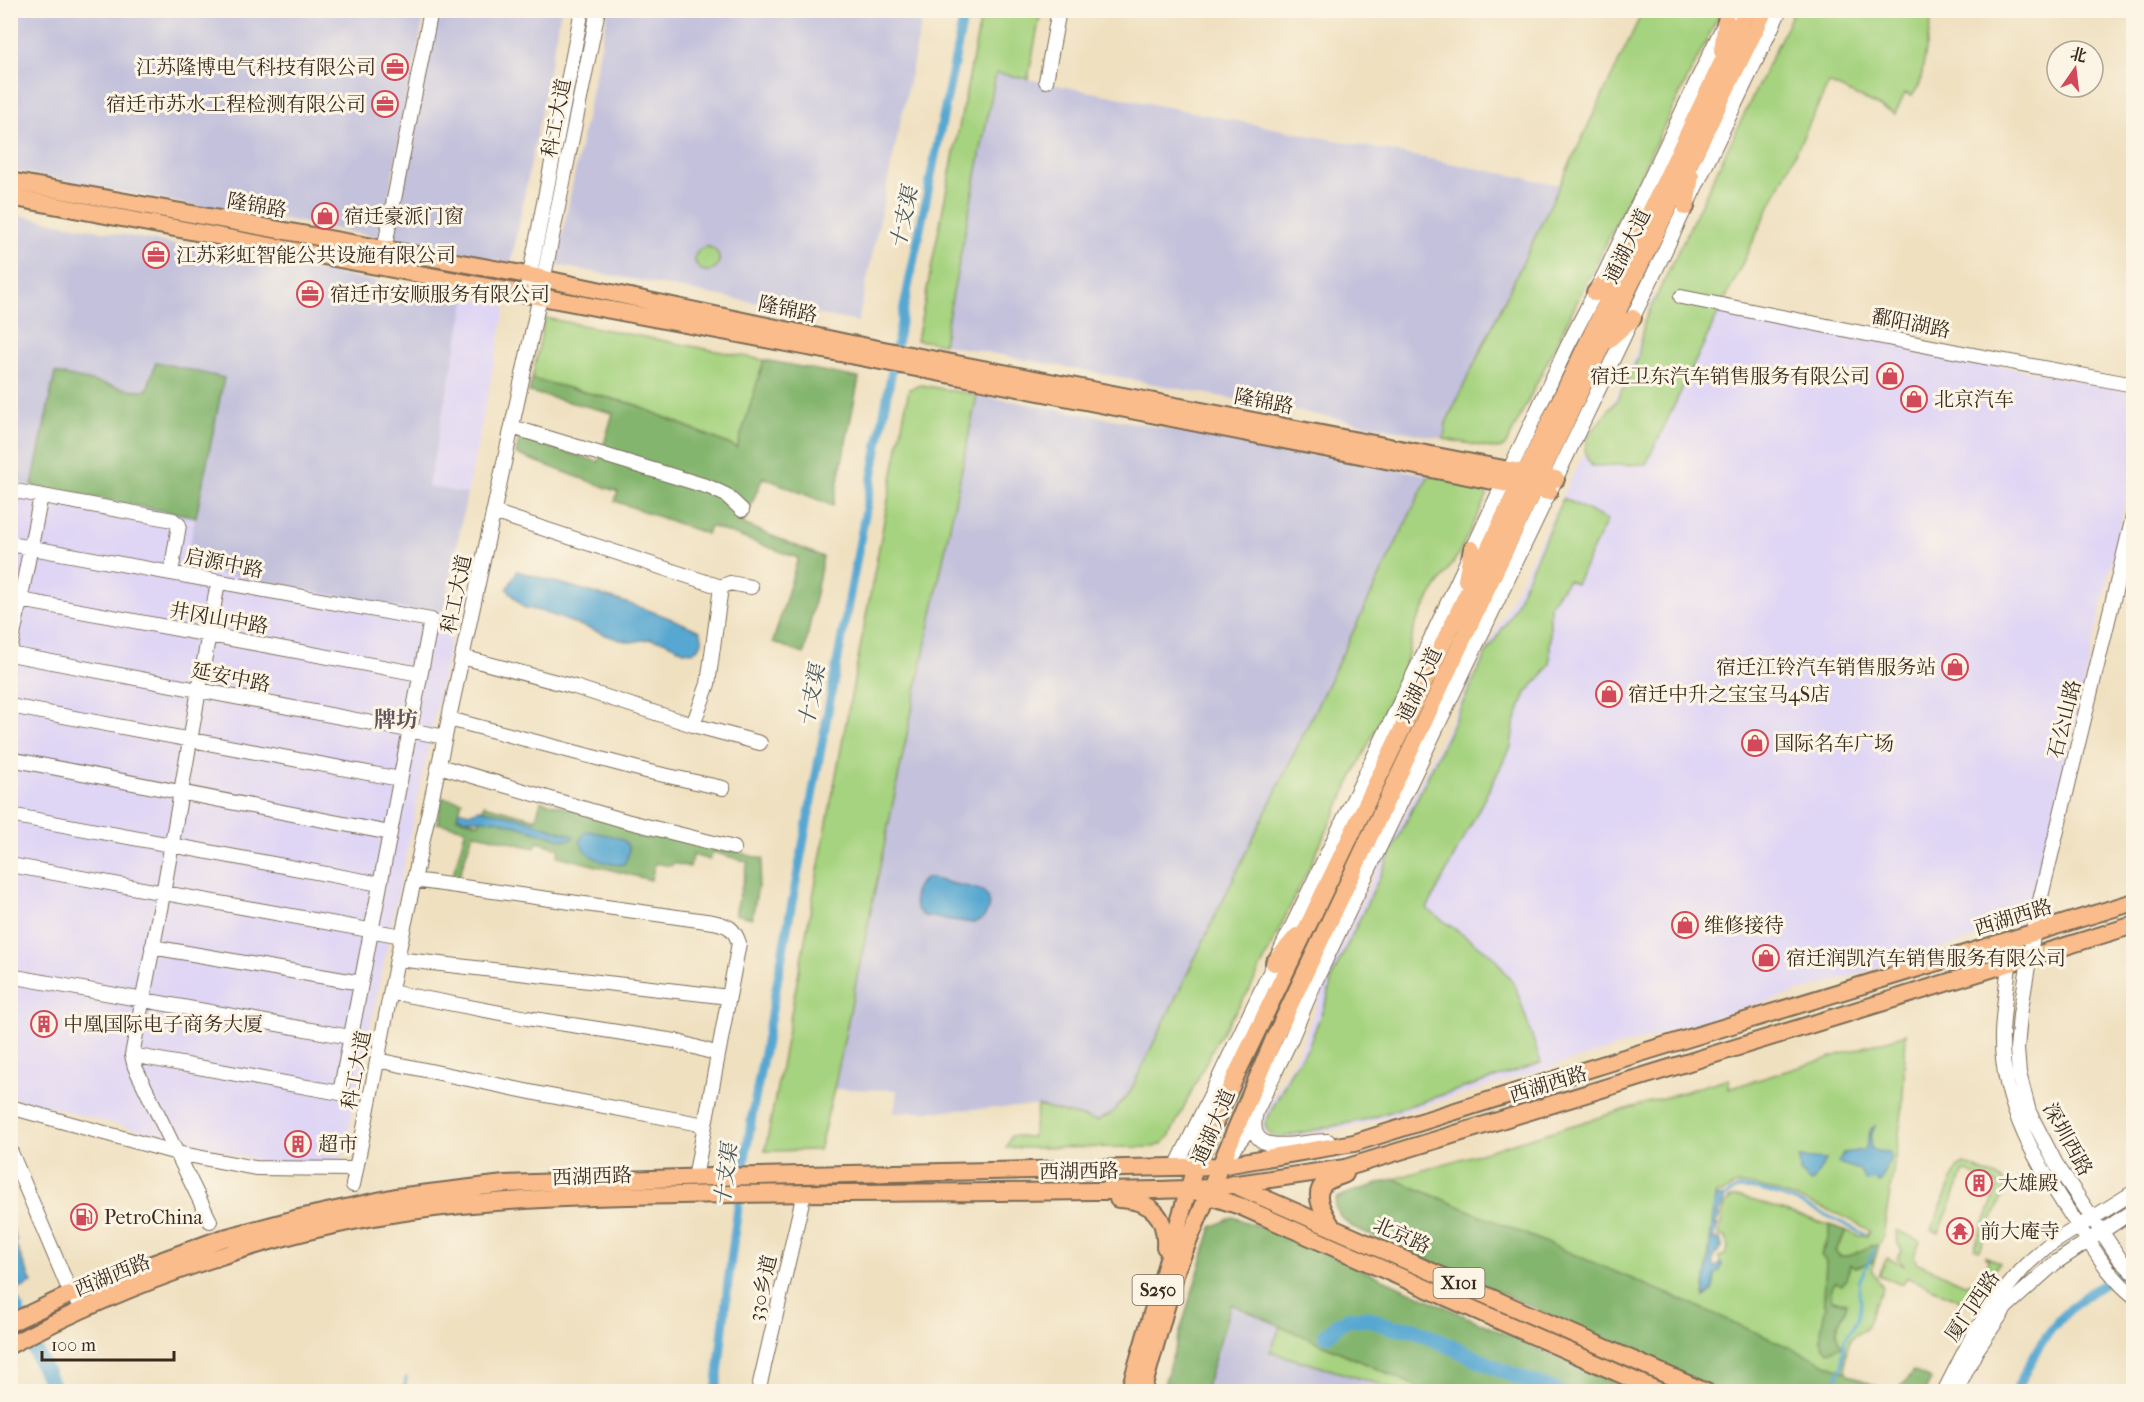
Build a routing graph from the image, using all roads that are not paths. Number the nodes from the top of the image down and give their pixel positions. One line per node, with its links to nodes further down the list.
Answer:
1 (431, 10): 16 (street)
2 (582, 10): 17 (street, 科工大道)
3 (598, 10): 17 (street, 科工大道)
4 (1059, 10): 10 (street)
5 (1747, 10): 9 (main road, 通湖大道)
6 (1765, 10): 11 (main road, 通湖大道)
7 (1780, 10): 14 (street)
8 (1729, 15): 9 (main road); 18 (street)
9 (1719, 70): 15 (main road, 通湖大道)
10 (1046, 81)
11 (1694, 159): 14 (main road); 21 (main road, 通湖大道)
12 (10, 181): 16 (main road, 隆锦路)
13 (10, 197): 16 (main road, 隆锦路)
14 (1686, 207): 20 (street)
15 (1633, 249): 18 (main road); 26 (main road, 通湖大道)
16 (382, 258): 17 (main road, 隆锦路); 19 (main road, 隆锦路)
17 (536, 277): 19 (street, 科工大道); 22 (main road, 隆锦路)
18 (1595, 293): 26 (street)
19 (533, 295): 22 (main road, 隆锦路); 25 (street, 科工大道)
20 (1633, 318): 21 (main road); 26 (street)
21 (1602, 346): 26 (main road, 通湖大道)
22 (846, 348): 26 (main road, 隆锦路)
23 (2133, 376): 24 (street, 鄱阳湖路)
24 (2133, 385)
25 (512, 427): 29 (street); 30 (street, 科工大道)
26 (1530, 481): 34 (street); 40 (main road, 通湖大道); 65 (street); 68 (main road, 通湖大道)
27 (10, 490): 28 (street)
28 (41, 496): 33 (street); 35 (street)
29 (742, 510)
30 (494, 512): 38 (street); 43 (street, 科工大道)
31 (2133, 513): 72 (street, 石公山路)
32 (10, 544): 33 (street, 启源中路)
33 (31, 548): 35 (street, 启源中路); 39 (street)
34 (1472, 549): 40 (main road); 78 (street)
35 (171, 573): 36 (street, 启源中路)
36 (218, 582): 41 (street); 44 (street, 启源中路)
37 (752, 586): 38 (street)
38 (721, 587): 48 (street)
39 (15, 599): 41 (street, 井冈山中路); 42 (street)
40 (1461, 607): 69 (main road, 通湖大道)
41 (208, 636): 44 (street, 井冈山中路); 45 (street)
42 (10, 652): 45 (street, 延安中路)
43 (462, 657): 47 (street, 科工大道); 48 (street)
44 (420, 674): 49 (street)
45 (199, 691): 49 (street, 延安中路); 51 (street)
46 (10, 706): 51 (street)
47 (449, 719): 50 (street, 科工大道); 56 (street)
48 (693, 725): 52 (street)
49 (410, 730): 50 (street, 延安中路); 55 (street)
50 (445, 737): 54 (street, 科工大道)
51 (190, 738): 55 (street); 57 (street)
52 (760, 743)
53 (10, 759): 57 (street)
54 (439, 766): 61 (street); 63 (street, 科工大道)
55 (400, 779): 59 (street)
56 (723, 788)
57 (181, 792): 59 (street); 60 (street)
58 (10, 815): 60 (street)
59 (390, 833): 64 (street)
60 (171, 846): 64 (street); 66 (street)
61 (734, 848)
62 (10, 865): 66 (street)
63 (414, 880): 73 (street, 科工大道); 83 (street)
64 (380, 884): 71 (street)
65 (1360, 888): 68 (main road); 90 (street)
66 (163, 894): 71 (street); 75 (street)
67 (2133, 902): 72 (main road, 西湖西路)
68 (1333, 914): 96 (main road, 通湖大道)
69 (1311, 920): 78 (main road); 98 (main road, 通湖大道)
70 (2133, 925): 76 (main road, 西湖西路)
71 (371, 931): 73 (street); 81 (street)
72 (2033, 933): 74 (main road, 西湖西路); 76 (street, 深圳西路)
73 (402, 936): 77 (street, 科工大道)
74 (2012, 940): 79 (street, 深圳西路); 92 (main road, 西湖西路)
75 (152, 946): 81 (street); 84 (street)
76 (2029, 957): 79 (main road, 西湖西路); 110 (street, 深圳西路)
77 (397, 959): 82 (street, 科工大道); 83 (street)
78 (1274, 963): 97 (street)
79 (2010, 963): 95 (main road, 西湖西路); 112 (street, 深圳西路)
80 (10, 976): 84 (street)
81 (361, 983): 85 (street)
82 (391, 992): 86 (street); 88 (street, 科工大道)
83 (729, 997): 86 (street)
84 (142, 999): 85 (street); 87 (street)
85 (350, 1037): 87 (street)
86 (718, 1054): 91 (street)
87 (132, 1055): 94 (street)
88 (377, 1060): 91 (street); 102 (street, 科工大道)
89 (10, 1107): 94 (street)
90 (1256, 1112): 92 (street); 96 (street)
91 (705, 1125): 100 (street)
92 (1354, 1143): 96 (main road, 西湖西路)
93 (10, 1150): 118 (street)
94 (177, 1153): 99 (street); 111 (street)
95 (1373, 1160): 101 (main road, 西湖西路); 113 (main road)
96 (1219, 1166): 98 (main road, 西湖西路); 101 (main road); 105 (main road, 通湖大道 / S250)
97 (1176, 1167): 98 (main road, 西湖西路); 103 (main road, 西湖西路)
98 (1195, 1167): 104 (main road, 通湖大道)
99 (352, 1169)
100 (703, 1178): 103 (main road, 西湖西路); 118 (main road, 西湖西路)
101 (1232, 1184): 105 (main road, 西湖西路); 113 (main road, 北京路 / X101)
102 (353, 1185)
103 (770, 1185): 107 (main road, 西湖西路); 120 (main road, 西湖西路)
104 (1188, 1189): 105 (main road, 西湖西路); 108 (main road, 西湖西路); 116 (main road, 通湖大道 / S250)
105 (1209, 1191): 125 (main road, 通湖大道 / S250); 126 (main road, 北京路 / X101)
106 (2133, 1192): 110 (street, 厦门西路)
107 (804, 1193): 108 (main road, 西湖西路); 123 (street, 330乡道)
108 (994, 1193): 116 (main road)
109 (2133, 1210): 114 (street, 厦门西路)
110 (2092, 1217): 112 (street, 厦门西路); 114 (street, 深圳西路)
111 (210, 1221)
112 (2078, 1226): 115 (street, 深圳西路); 128 (street, 厦门西路)
113 (1332, 1227): 127 (main road, 北京路 / X101)
114 (2101, 1232): 115 (street, 厦门西路); 117 (street, 深圳西路)
115 (2088, 1240): 119 (street, 深圳西路); 129 (street, 厦门西路)
116 (1164, 1267): 124 (main road, 通湖大道 / S250)
117 (2133, 1274)
118 (71, 1294): 120 (street); 121 (main road, 西湖西路)
119 (2131, 1294)
120 (85, 1309): 122 (main road, 西湖西路)
121 (10, 1323)
122 (10, 1345)
123 (758, 1392)
124 (1129, 1392)
125 (1142, 1392)
126 (1661, 1392)
127 (1706, 1392)
128 (1944, 1392)
129 (1956, 1392)

